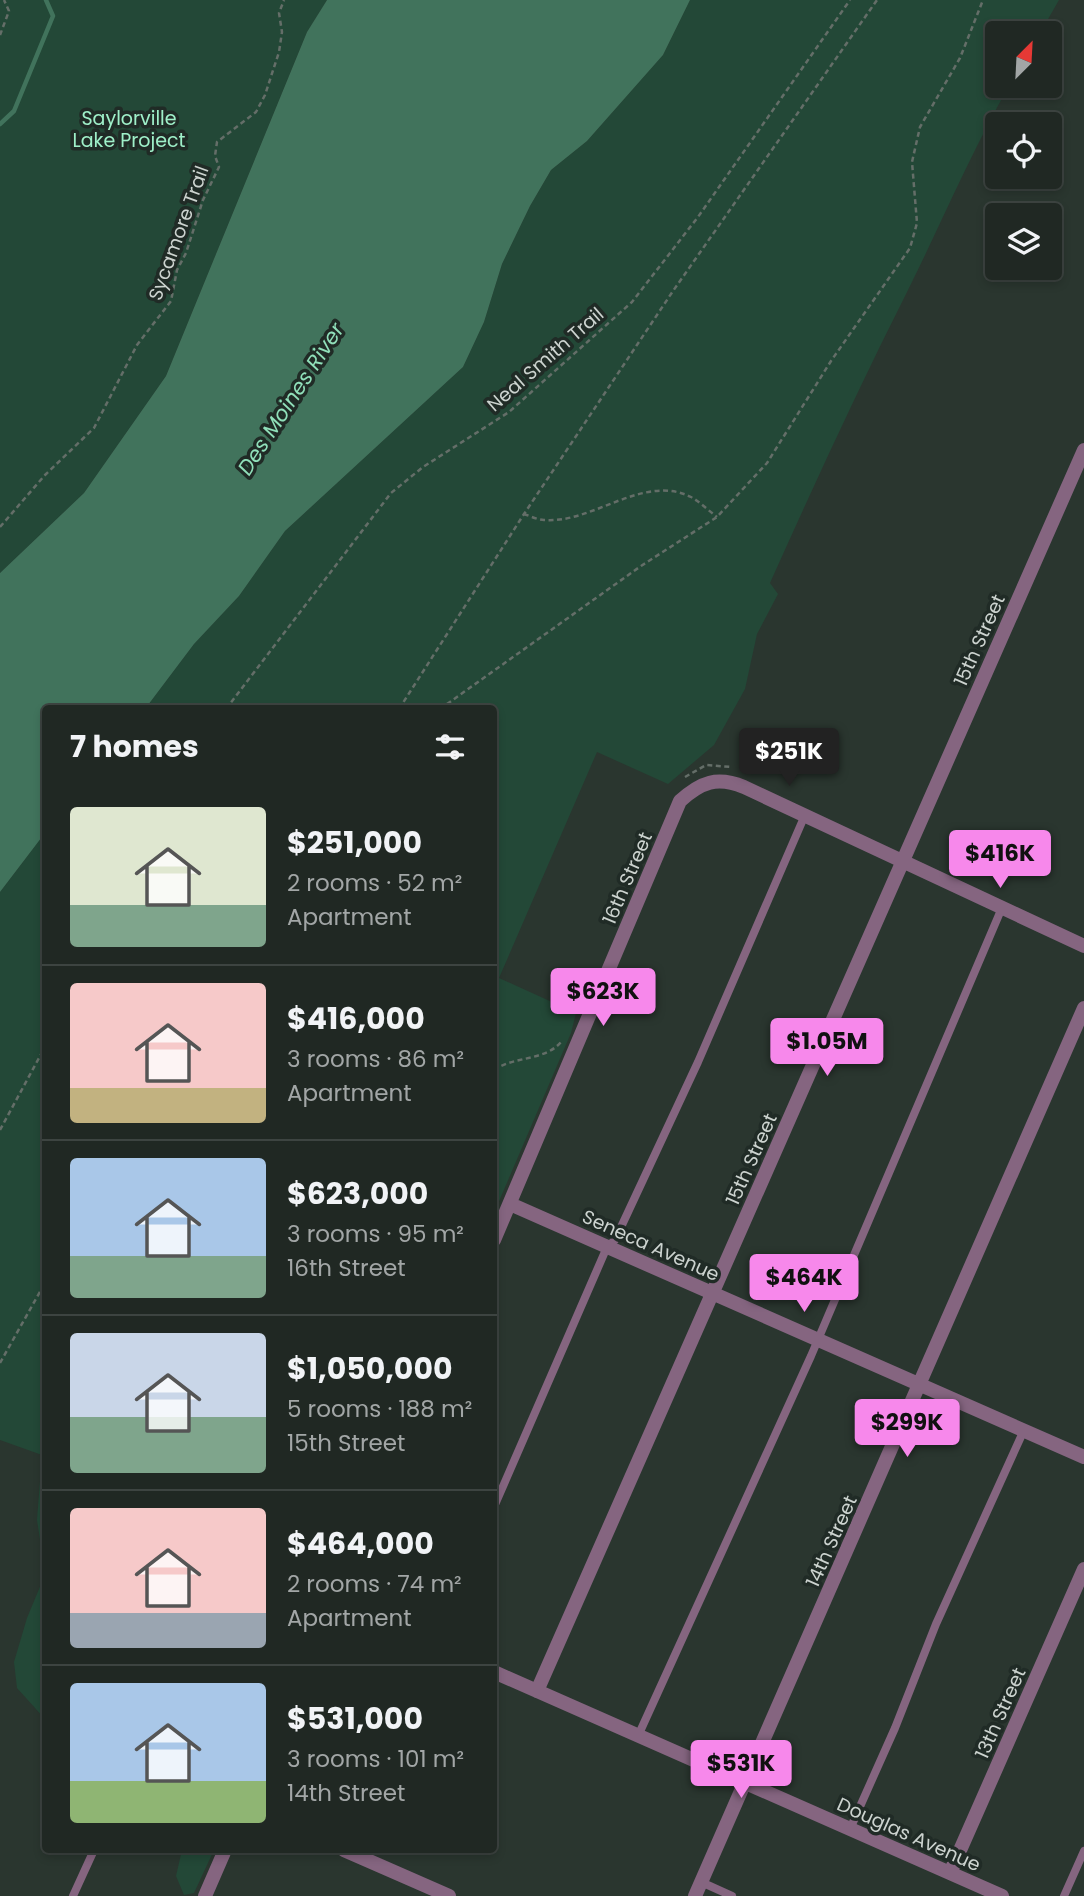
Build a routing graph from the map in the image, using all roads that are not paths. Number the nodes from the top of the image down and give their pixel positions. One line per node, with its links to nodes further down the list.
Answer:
1 (1083, 453): 3 (street, 15th Street)
2 (805, 815): 3 (street); 7 (street, 16th Street); 9 (lane)
3 (902, 863): 4 (street); 10 (street, 15th Street)
4 (1001, 909): 5 (street); 11 (lane)
5 (1084, 946)
6 (1084, 1008): 12 (street, 14th Street)
7 (510, 1204): 8 (street, 16th Street); 9 (street, Seneca Avenue)
8 (497, 1233)
9 (607, 1247): 10 (street, Seneca Avenue); 15 (lane)
10 (713, 1293): 11 (street, Seneca Avenue); 18 (street, 15th Street)
11 (817, 1339): 12 (street, Seneca Avenue); 19 (lane)
12 (920, 1385): 13 (street, Seneca Avenue); 20 (street, 14th Street)
13 (1024, 1430): 14 (street, Seneca Avenue); 21 (lane)
14 (1084, 1457)
15 (497, 1500)
16 (1084, 1569): 26 (street, 13th Street)
17 (497, 1673): 18 (street, Douglas Avenue)
18 (537, 1691): 19 (street, Douglas Avenue)
19 (638, 1736): 20 (street, Douglas Avenue)
20 (745, 1783): 21 (street, Douglas Avenue); 27 (street, 14th Street)
21 (850, 1829): 26 (street, Douglas Avenue)
22 (1084, 1851): 33 (lane)
23 (93, 1853): 28 (lane)
24 (224, 1853): 29 (street)
25 (351, 1853): 30 (street)
26 (950, 1873): 32 (street, Douglas Avenue)
27 (698, 1889): 31 (lane)
28 (73, 1896)
29 (205, 1896)
30 (449, 1896)
31 (732, 1896)
32 (1002, 1896)
33 (1064, 1896)

